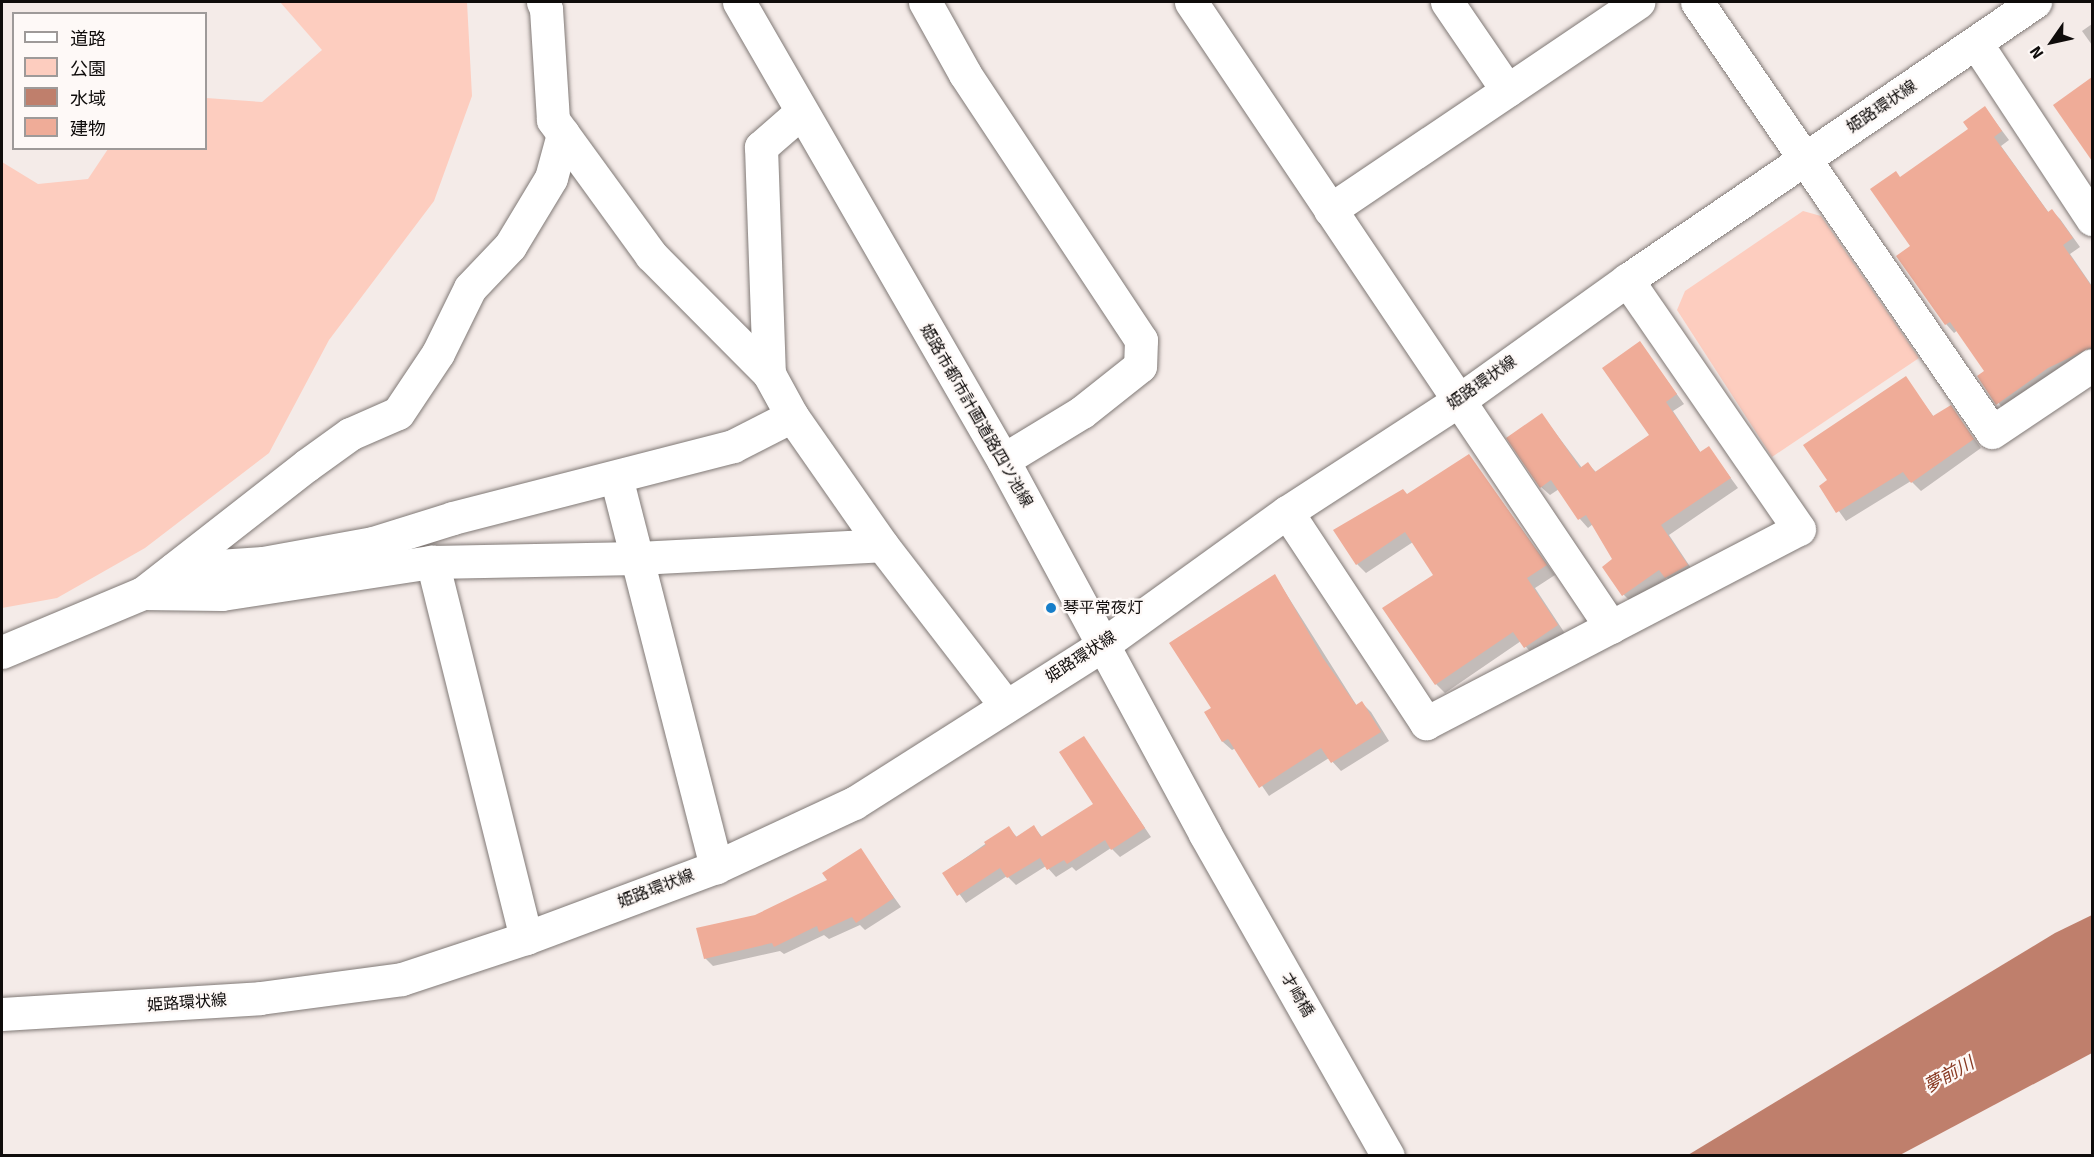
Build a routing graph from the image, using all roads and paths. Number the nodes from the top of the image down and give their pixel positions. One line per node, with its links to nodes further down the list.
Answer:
1 (543, 2): 12 (street)
2 (739, 2): 11 (street, 姫路市都市計画道路四ツ池線)
3 (925, 2): 21 (street)
4 (1191, 2): 14 (street)
5 (1447, 2): 10 (street)
6 (1638, 2): 10 (street)
7 (1696, 2): 13 (street)
8 (2035, 2): 9 (street, 姫路環状線)
9 (1976, 43): 13 (street, 姫路環状線); 15 (street)
10 (1508, 90): 14 (street)
11 (800, 113): 18 (street); 21 (street, 姫路市都市計画道路四ツ池線)
12 (563, 134): 18 (street); 28 (street)
13 (1804, 160): 16 (street, 姫路環状線); 17 (street)
14 (1330, 210): 19 (street)
15 (2092, 219)
16 (1628, 280): 19 (street, 姫路環状線); 30 (street)
17 (2092, 365)
18 (769, 374): 20 (street)
19 (1458, 401): 23 (street, 姫路環状線); 30 (street)
20 (792, 417): 22 (street); 24 (street)
21 (1003, 460): 31 (street, 姫路市都市計画道路四ツ池線)
22 (616, 477): 25 (street); 26 (street)
23 (1287, 512): 30 (street); 31 (street, 姫路環状線)
24 (882, 545): 26 (street); 33 (street)
25 (374, 556): 27 (street); 28 (street); 29 (street)
26 (638, 558): 27 (street); 35 (street)
27 (432, 562): 36 (street)
28 (174, 569): 29 (street)
29 (143, 593): 32 (street)
30 (1611, 627)
31 (1101, 646): 33 (street, 姫路環状線); 34 (street, 姫路市都市計画道路四ツ池線)
32 (2, 651)
33 (1006, 706): 35 (street, 姫路環状線)
34 (1205, 834): 38 (street, 才崎橋)
35 (716, 867): 36 (street, 姫路環状線)
36 (526, 938): 37 (street, 姫路環状線)
37 (2, 1014)
38 (1388, 1155)

